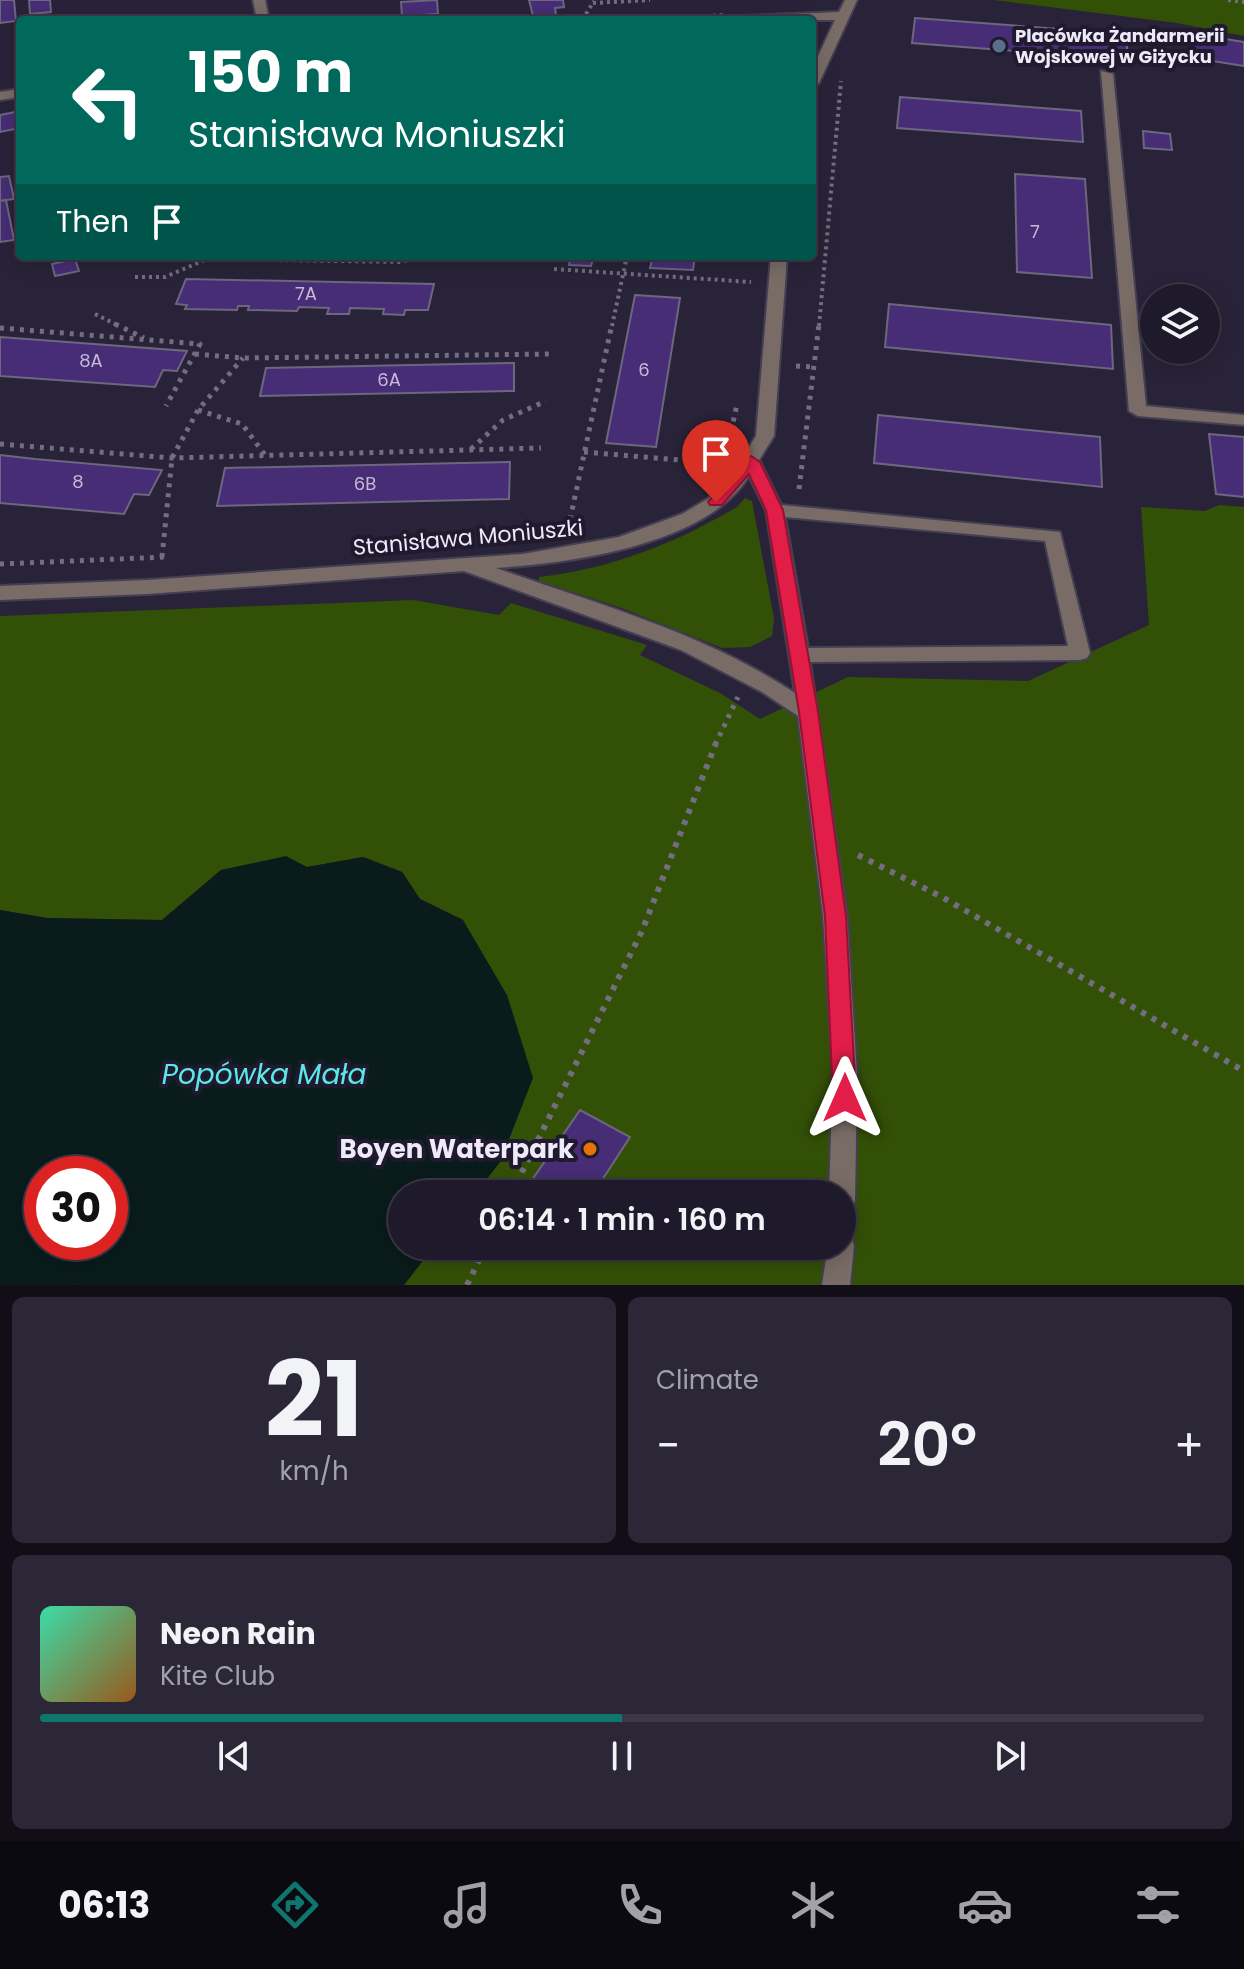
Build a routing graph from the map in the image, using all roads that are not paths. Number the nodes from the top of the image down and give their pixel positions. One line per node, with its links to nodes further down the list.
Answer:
1 (851, 0): 2 (street)
2 (842, 16): 3 (street); 5 (street)
3 (816, 17)
4 (816, 41): 5 (street)
5 (829, 43): 6 (street)
6 (816, 74)
7 (1106, 74): 9 (street)
8 (779, 260): 10 (street, Stanisława Moniuszki)
9 (1244, 420)
10 (751, 462): 11 (street); 12 (street, Stanisława Moniuszki)
11 (786, 512): 14 (street); 14 (street)
12 (462, 563): 13 (street, Stanisława Moniuszki); 15 (street)
13 (0, 593)
14 (798, 655): 15 (street)
15 (808, 712): 16 (street)
16 (842, 1180)
17 (839, 1260): 18 (street)
18 (836, 1285)

